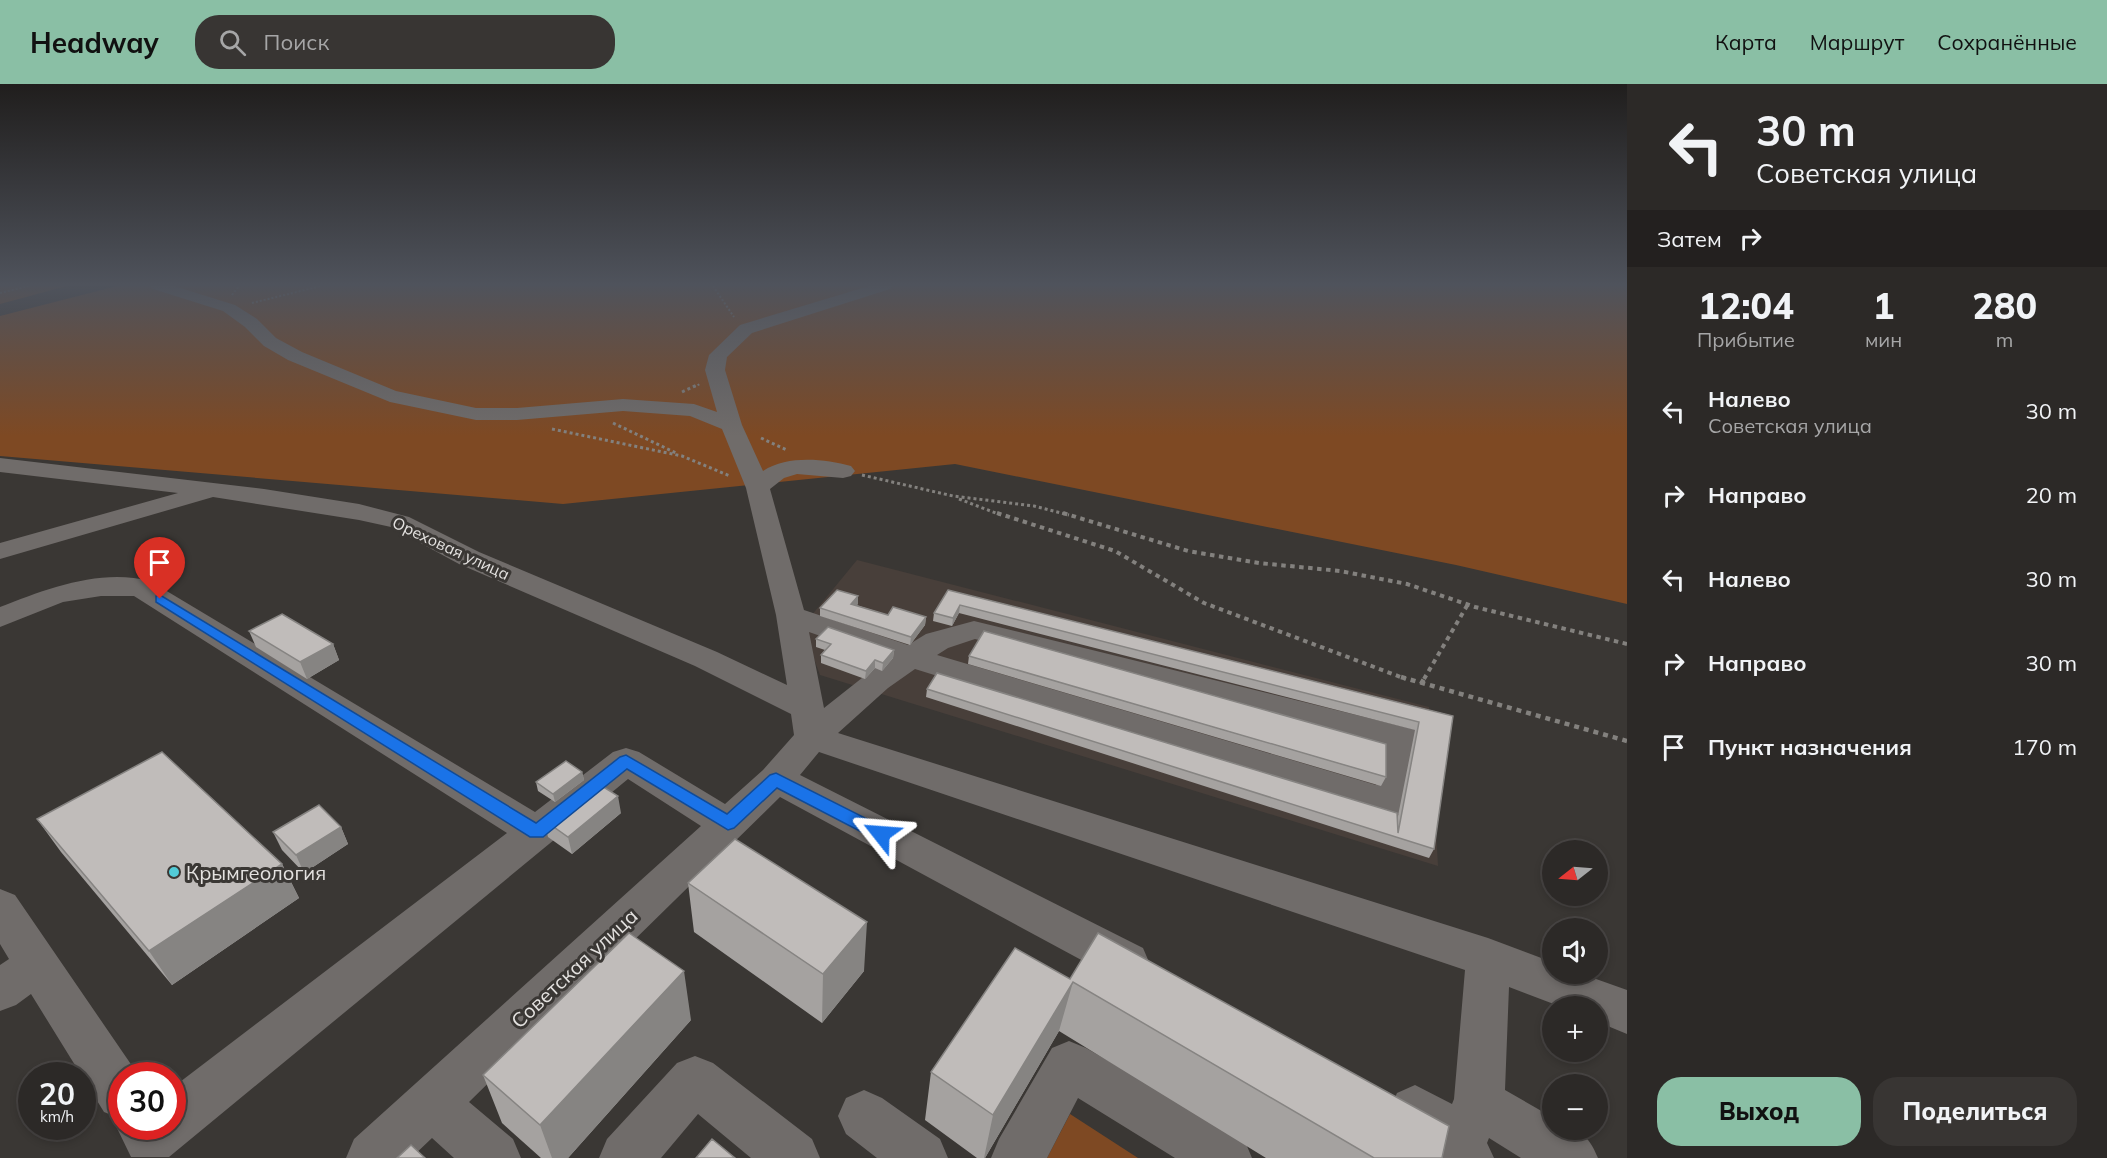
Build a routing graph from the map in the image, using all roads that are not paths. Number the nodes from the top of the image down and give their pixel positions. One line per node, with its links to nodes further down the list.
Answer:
1 (264, 336): 3 (street)
2 (738, 336): 3 (street)
3 (731, 425): 6 (street)
4 (0, 465): 7 (street, Ореховая улица)
5 (843, 471): 6 (street)
6 (758, 488): 9 (street)
7 (217, 490): 8 (street); 12 (street, Ореховая улица)
8 (0, 551)
9 (791, 615): 11 (street); 12 (street)
10 (0, 618): 15 (street)
11 (911, 657): 11 (street); 12 (street, Советская улица)
12 (809, 723): 13 (street, Советская улица); 17 (street, Ореховая улица)
13 (776, 779): 14 (street, Советская улица); 19 (street)
14 (728, 824): 15 (street); 24 (street, Советская улица)
15 (537, 832): 25 (street)
16 (0, 907): 18 (street)
17 (1488, 958): 21 (street, Ореховая улица); 27 (street)
18 (38, 965): 20 (street); 22 (street)
19 (1166, 982)
20 (0, 990)
21 (1627, 1012)
22 (108, 1072)
23 (1377, 1091): 27 (street)
24 (431, 1103): 28 (street, Советская улица); 29 (street)
25 (186, 1109)
26 (864, 1116): 32 (street)
27 (1468, 1135): 35 (street)
28 (373, 1158)
29 (494, 1158)
30 (626, 1158): 31 (street)
31 (793, 1158)
32 (921, 1158)
33 (1018, 1158): 34 (street)
34 (1225, 1158)
35 (1571, 1158)

